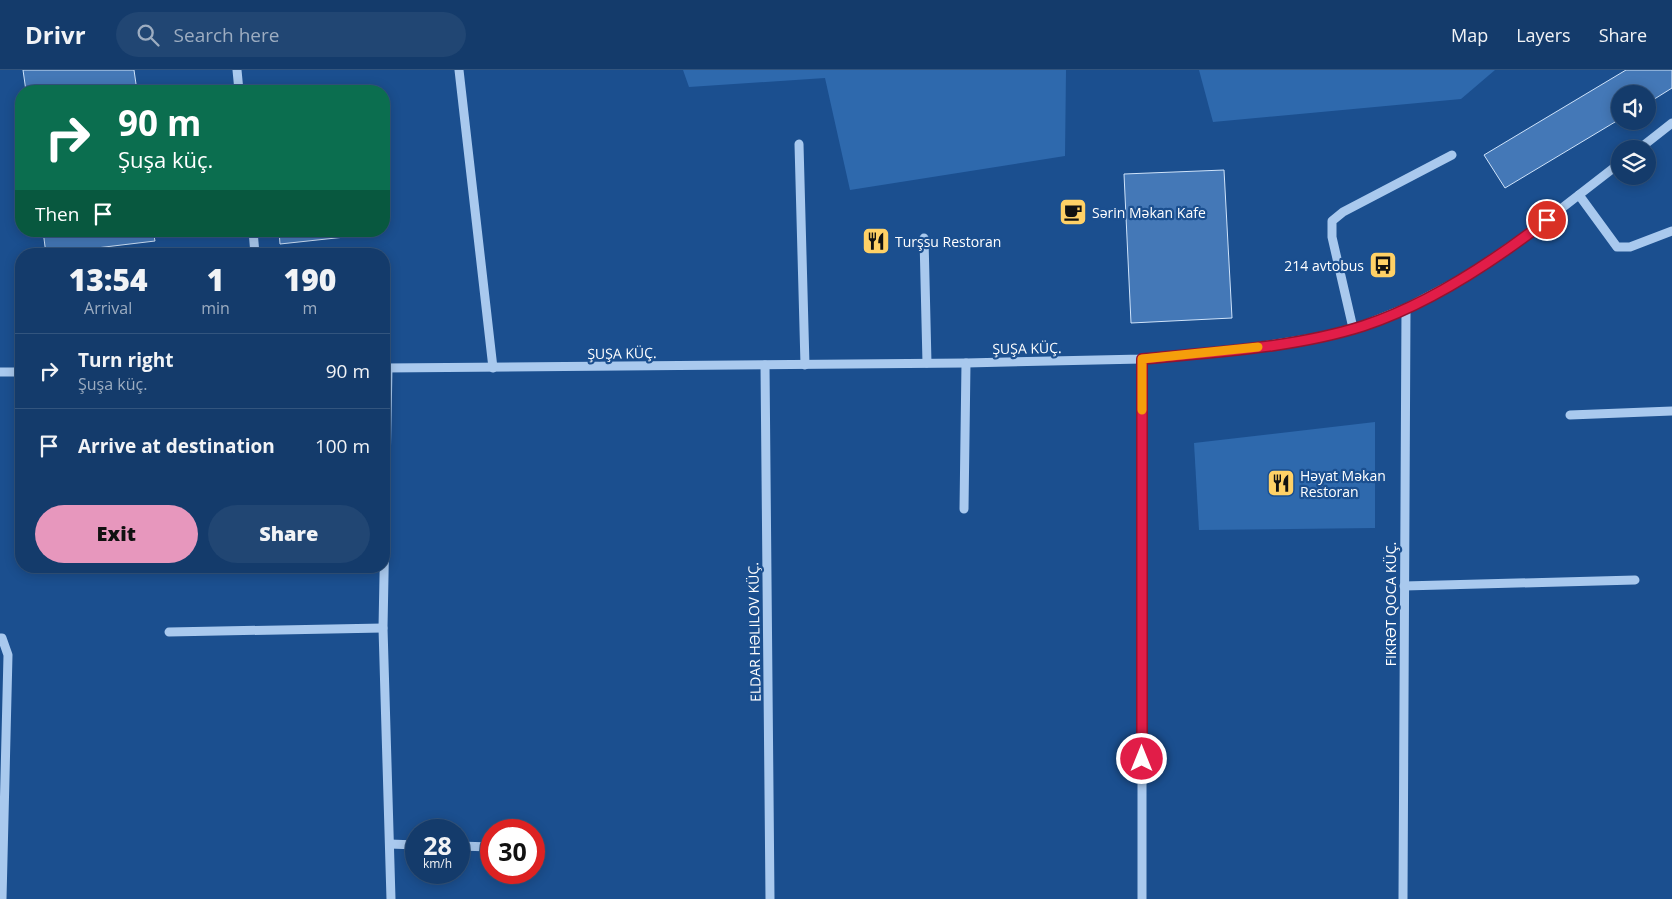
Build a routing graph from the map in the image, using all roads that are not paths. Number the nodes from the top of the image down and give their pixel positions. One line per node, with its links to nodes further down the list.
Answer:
1 (237, 70): 3 (street)
2 (459, 70): 20 (street)
3 (238, 85)
4 (1672, 123): 5 (street)
5 (1650, 140)
6 (799, 144): 18 (street)
7 (1452, 155): 13 (street)
8 (1611, 170): 9 (street, ŞUŞA KÜÇ.)
9 (1579, 195): 10 (street); 12 (street, ŞUŞA KÜÇ.)
10 (1672, 231)
11 (924, 238): 15 (street)
12 (1406, 308): 13 (street, ŞUŞA KÜÇ.); 28 (street, FIKRƏT QOCA KÜÇ.)
13 (1353, 328): 14 (street, ŞUŞA KÜÇ.)
14 (1142, 359): 16 (street, ŞUŞA KÜÇ.); 37 (street)
15 (927, 363): 16 (street, ŞUŞA KÜÇ.); 18 (street, ŞUŞA KÜÇ.)
16 (966, 363): 25 (street)
17 (765, 365): 18 (street, ŞUŞA KÜÇ.); 20 (street, ŞUŞA KÜÇ.); 36 (street, ELDAR HƏLILOV KÜÇ.)
18 (805, 365)
19 (390, 368): 20 (street, ŞUŞA KÜÇ.)
20 (493, 368)
21 (0, 372): 22 (street)
22 (15, 372)
23 (1672, 411): 24 (street)
24 (1570, 415)
25 (964, 508)
26 (384, 573): 29 (street)
27 (1635, 580): 28 (street)
28 (1404, 586): 38 (street, FIKRƏT QOCA KÜÇ.)
29 (383, 628): 30 (street); 32 (street)
30 (169, 632)
31 (0, 638): 34 (street)
32 (390, 844): 33 (street); 35 (street)
33 (405, 845)
34 (2, 899)
35 (391, 899)
36 (770, 899)
37 (1142, 899)
38 (1403, 899)

